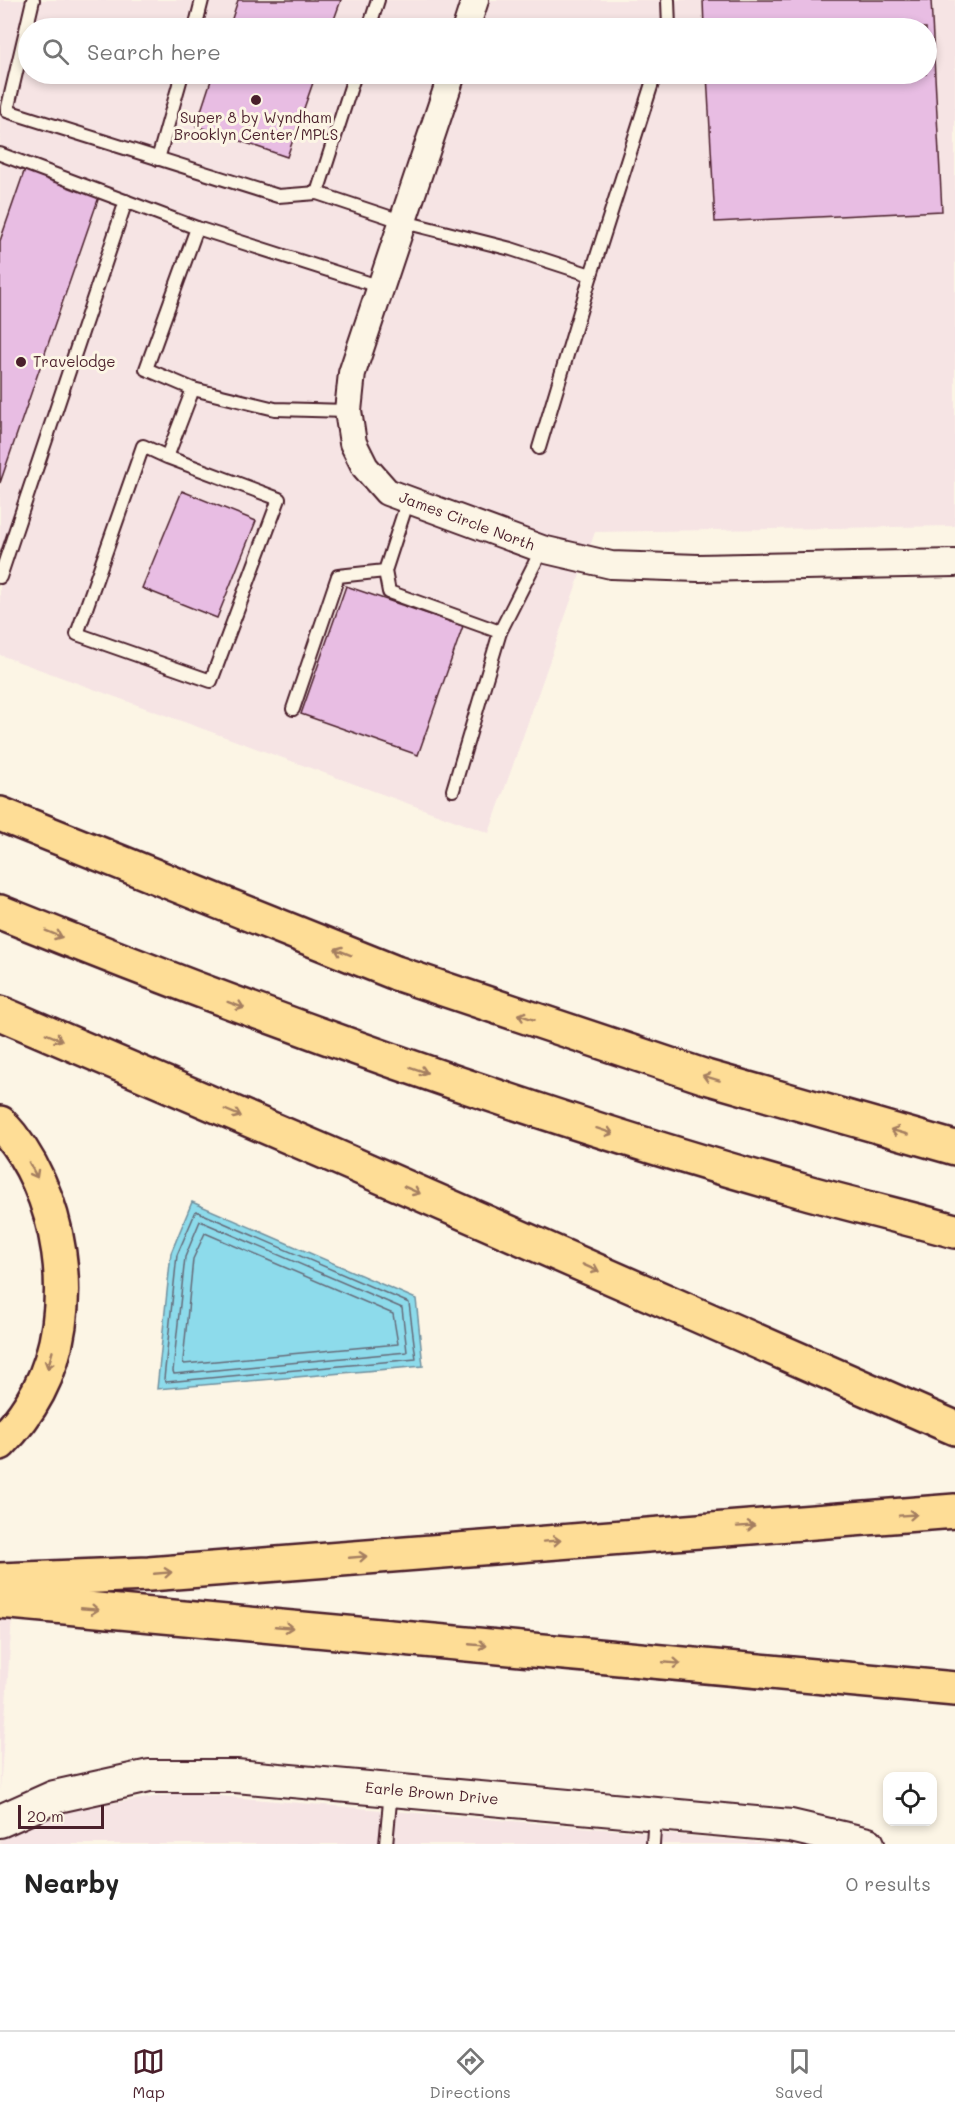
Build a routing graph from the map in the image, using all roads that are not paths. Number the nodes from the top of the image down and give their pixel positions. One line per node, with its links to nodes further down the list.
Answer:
1 (33, 0): 6 (lane)
2 (202, 0): 7 (lane)
3 (378, 0): 8 (lane)
4 (475, 0): 9 (street)
5 (668, 0): 10 (lane)
6 (29, 18)
7 (198, 18)
8 (372, 18)
9 (469, 18)
10 (669, 18)
11 (18, 64): 17 (lane)
12 (179, 84): 17 (lane)
13 (352, 84): 18 (lane)
14 (449, 84): 20 (street, James Circle North)
15 (652, 84): 22 (lane)
16 (0, 154): 19 (lane)
17 (158, 159): 18 (lane)
18 (317, 193): 20 (lane)
19 (126, 201): 21 (lane); 32 (lane)
20 (404, 222): 22 (lane); 23 (street, James Circle North)
21 (197, 228): 23 (lane); 24 (lane)
22 (591, 275): 26 (lane)
23 (381, 287): 25 (street, James Circle North)
24 (194, 389): 25 (lane); 27 (lane)
25 (348, 411): 28 (street, James Circle North)
26 (539, 448)
27 (167, 457): 27 (lane)
28 (408, 500): 29 (street, James Circle North); 31 (lane)
29 (542, 549): 30 (street, James Circle North); 33 (lane)
30 (955, 563)
31 (385, 571): 33 (lane); 34 (lane)
32 (0, 577)
33 (500, 632): 35 (lane)
34 (293, 709)
35 (453, 790)
36 (0, 814): 40 (highway, one-way to 36)
37 (0, 912): 41 (highway, one-way to 41)
38 (0, 1014): 42 (highway, one-way to 42)
39 (0, 1123): 43 (highway, one-way to 43)
40 (955, 1148)
41 (955, 1231)
42 (955, 1428)
43 (0, 1443)
44 (955, 1511): 45 (highway, one-way to 44)
45 (0, 1580)
46 (0, 1601): 47 (highway, one-way to 47)
47 (955, 1689)
48 (391, 1791): 49 (street, Earle Brown Drive); 50 (street, Earle Brown Drive); 51 (lane)
49 (0, 1821)
50 (654, 1829): 52 (street, Earle Brown Drive)
51 (386, 1844)
52 (868, 1844)

